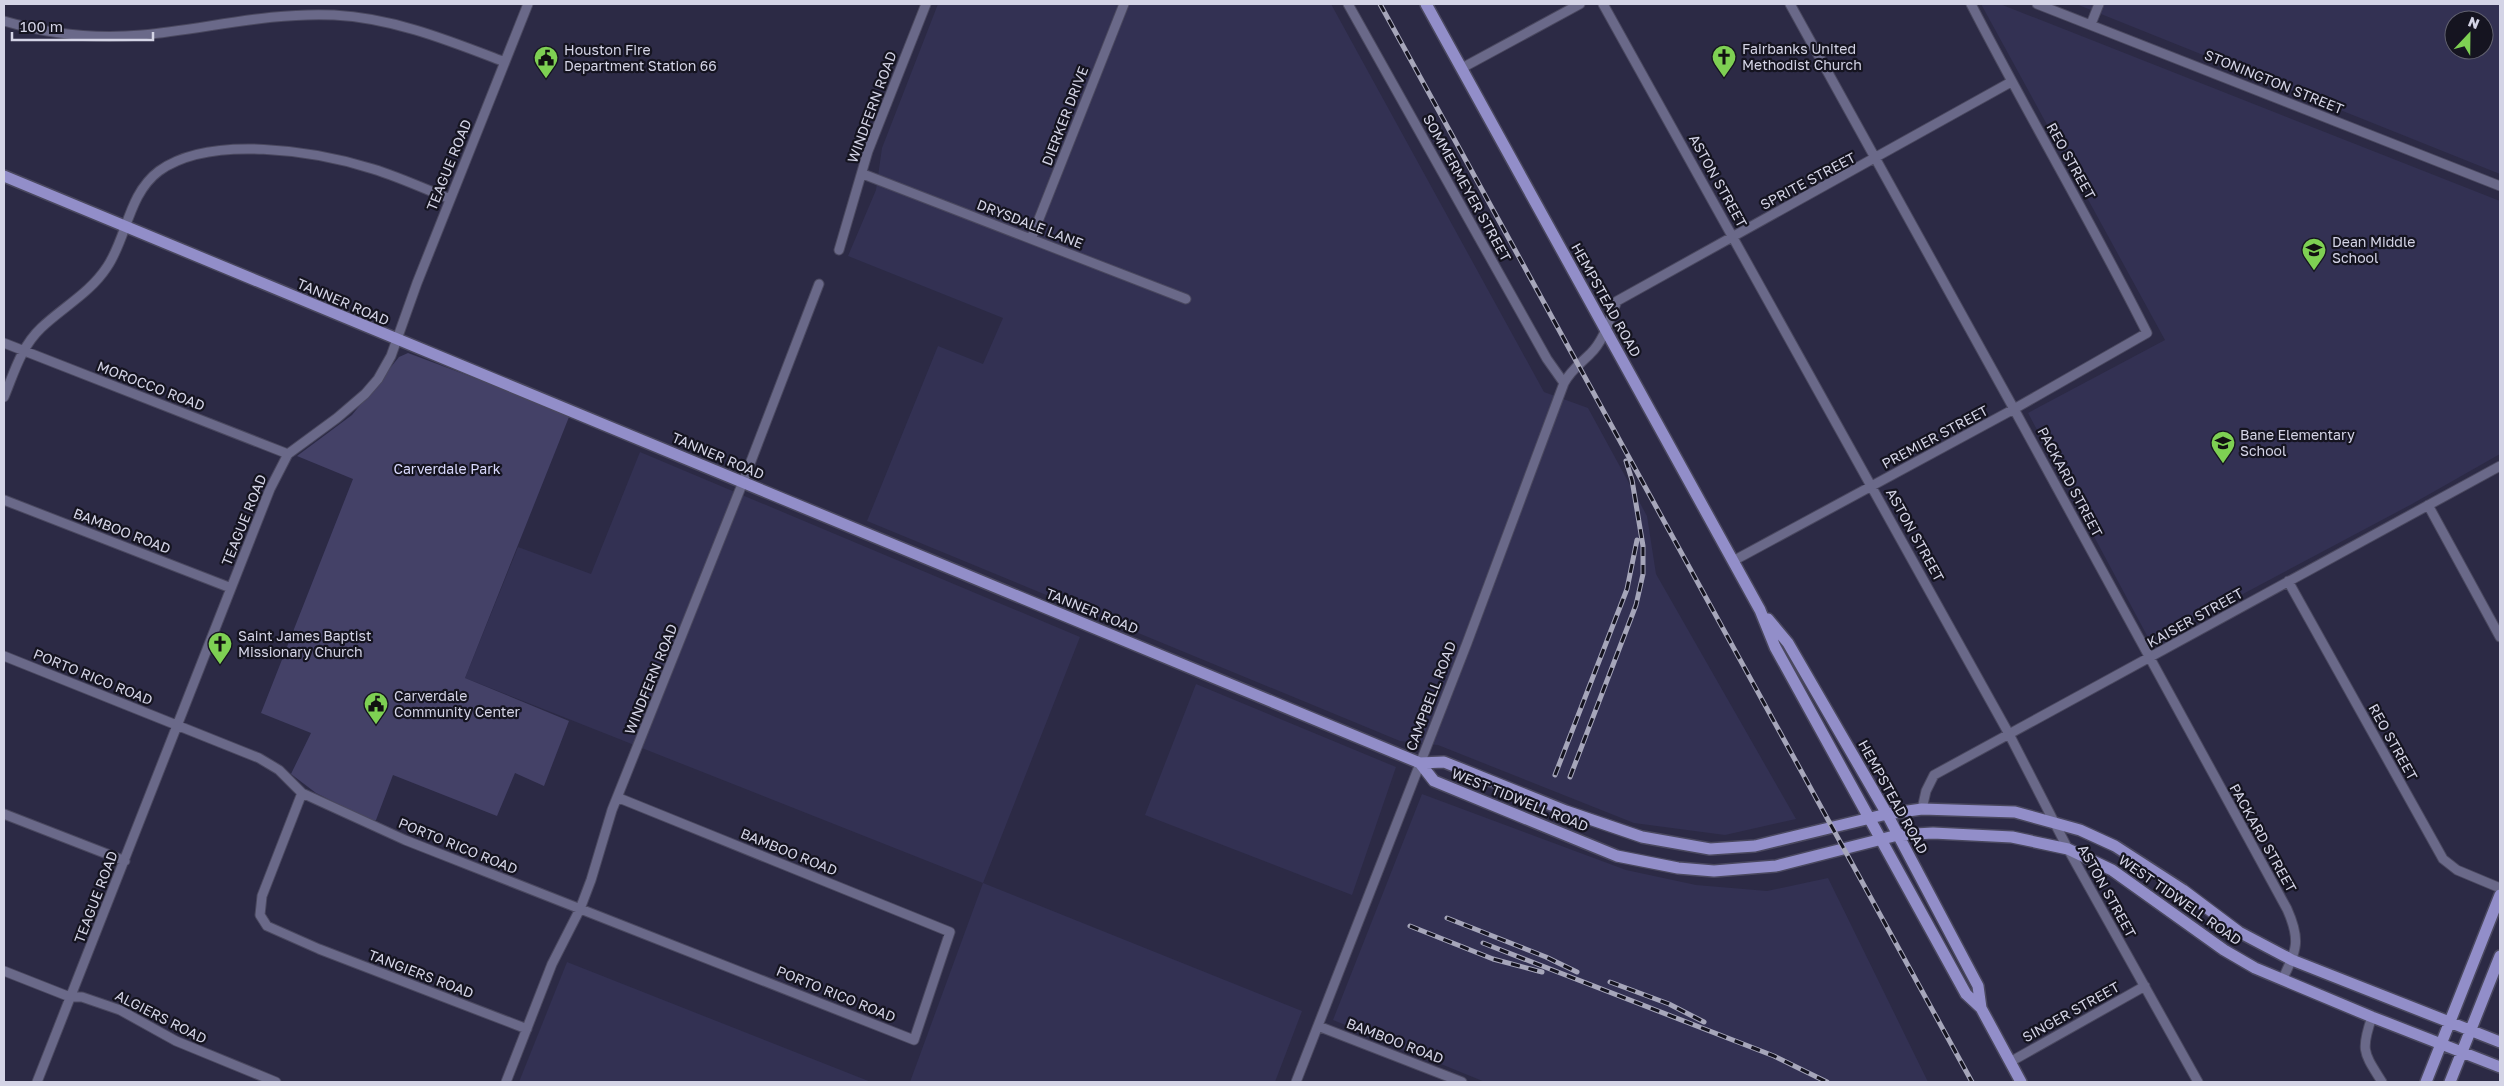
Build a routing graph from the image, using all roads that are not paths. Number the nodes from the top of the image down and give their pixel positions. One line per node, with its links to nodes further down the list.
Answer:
1 (528, 4): 14 (street, TEAGUE ROAD)
2 (926, 4): 18 (street, WINDFERN ROAD)
3 (1124, 4): 24 (street, DIERKER DRIVE)
4 (1348, 4): 33 (street, SOMMERMEYER STREET)
5 (1426, 4): 15 (main road, HEMPSTEAD ROAD)
6 (1580, 4): 15 (street)
7 (1603, 4): 23 (street, ASTON STREET)
8 (1790, 4): 17 (street, PACKARD STREET)
9 (1971, 4): 16 (street, REO STREET)
10 (2037, 4): 13 (street, STONINGTON STREET)
11 (2098, 4): 13 (street)
12 (4, 20): 14 (street)
13 (2090, 24): 20 (street, STONINGTON STREET)
14 (505, 62): 21 (street, TEAGUE ROAD)
15 (1462, 68): 28 (main road, HEMPSTEAD ROAD)
16 (2011, 82): 17 (street, SPRITE STREET); 29 (street, REO STREET)
17 (1876, 159): 23 (street, SPRITE STREET); 35 (street, PACKARD STREET)
18 (863, 174): 24 (street, DRYSDALE LANE); 25 (street, WINDFERN ROAD)
19 (4, 176): 22 (main road, TANNER ROAD)
20 (2500, 186)
21 (450, 199): 22 (street); 30 (street, TEAGUE ROAD)
22 (125, 227): 30 (main road, TANNER ROAD); 32 (street)
23 (1733, 237): 28 (street, SPRITE STREET); 39 (street, ASTON STREET)
24 (1031, 239): 27 (street, DRYSDALE LANE)
25 (839, 250)
26 (818, 284): 38 (street, WINDFERN ROAD)
27 (1186, 299)
28 (1605, 330): 33 (street, CAMPBELL ROAD); 42 (main road, HEMPSTEAD ROAD)
29 (2147, 333): 35 (street, PREMIER STREET)
30 (397, 341): 36 (street, TEAGUE ROAD); 38 (main road, TANNER ROAD)
31 (4, 343): 32 (street, MOROCCO ROAD)
32 (22, 350): 34 (street); 36 (street, MOROCCO ROAD)
33 (1564, 383): 53 (street, CAMPBELL ROAD)
34 (4, 397)
35 (2014, 409): 39 (street, PREMIER STREET); 48 (street, PACKARD STREET)
36 (288, 454): 44 (street, TEAGUE ROAD)
37 (2500, 466): 41 (street, KAISER STREET)
38 (743, 482): 53 (main road, TANNER ROAD); 55 (street, WINDFERN ROAD)
39 (1872, 486): 42 (street, PREMIER STREET); 52 (street, ASTON STREET)
40 (4, 500): 44 (street, BAMBOO ROAD)
41 (2428, 505): 43 (street, KAISER STREET); 46 (street)
42 (1733, 561): 45 (main road, HEMPSTEAD ROAD)
43 (2288, 581): 48 (street, KAISER STREET); 67 (street, REO STREET)
44 (231, 588): 51 (street, TEAGUE ROAD)
45 (1760, 610): 49 (main road, HEMPSTEAD ROAD); 50 (main road, HEMPSTEAD ROAD)
46 (2500, 638)
47 (4, 656): 51 (street, PORTO RICO ROAD)
48 (2150, 659): 52 (street, KAISER STREET); 75 (street, PACKARD STREET)
49 (1811, 683): 50 (main road); 59 (main road, HEMPSTEAD ROAD)
50 (1799, 690): 60 (main road, HEMPSTEAD ROAD)
51 (178, 726): 54 (street, PORTO RICO ROAD); 66 (street, TEAGUE ROAD)
52 (2009, 734): 56 (street, KAISER STREET); 61 (street, ASTON STREET)
53 (1420, 763): 57 (main road, WEST TIDWELL ROAD); 62 (main road, WEST TIDWELL ROAD); 83 (street, CAMPBELL ROAD)
54 (302, 793): 70 (street, PORTO RICO ROAD); 84 (street, TANGIERS ROAD)
55 (619, 798): 70 (street, WINDFERN ROAD); 86 (street, BAMBOO ROAD)
56 (1922, 809): 59 (main road, WEST TIDWELL ROAD); 61 (main road, WEST TIDWELL ROAD)
57 (1566, 811): 60 (main road, WEST TIDWELL ROAD); 62 (main road)
58 (4, 814): 66 (street)
59 (1887, 814): 60 (main road, WEST TIDWELL ROAD); 63 (main road, HEMPSTEAD ROAD)
60 (1871, 818): 64 (main road, HEMPSTEAD ROAD)
61 (2053, 822): 65 (street, ASTON STREET); 68 (main road, WEST TIDWELL ROAD)
62 (1558, 832): 64 (main road, WEST TIDWELL ROAD)
63 (1898, 835): 64 (main road, WEST TIDWELL ROAD); 65 (main road, WEST TIDWELL ROAD); 72 (main road, HEMPSTEAD ROAD)
64 (1882, 839): 73 (main road, HEMPSTEAD ROAD)
65 (2068, 849): 71 (main road, WEST TIDWELL ROAD); 78 (street, ASTON STREET)
66 (125, 861): 79 (street, TEAGUE ROAD)
67 (2500, 888)
68 (2183, 890): 71 (main road); 75 (main road, WEST TIDWELL ROAD)
69 (2500, 895): 82 (main road)
70 (580, 909): 84 (street, WINDFERN ROAD); 86 (street, PORTO RICO ROAD)
71 (2170, 909): 77 (main road, WEST TIDWELL ROAD)
72 (1956, 945): 73 (main road); 80 (main road, HEMPSTEAD ROAD)
73 (1943, 952): 80 (main road, HEMPSTEAD ROAD)
74 (2500, 956): 85 (main road)
75 (2292, 960): 77 (street, PACKARD STREET); 82 (main road, WEST TIDWELL ROAD)
76 (4, 971): 79 (street, ALGIERS ROAD)
77 (2282, 980): 81 (main road, WEST TIDWELL ROAD)
78 (2145, 986): 90 (street, SINGER STREET); 98 (street, ASTON STREET)
79 (70, 997): 92 (street, TEAGUE ROAD); 93 (street, ALGIERS ROAD)
80 (1981, 1008): 90 (main road, HEMPSTEAD ROAD)
81 (2372, 1017): 88 (main road, WEST TIDWELL ROAD); 99 (street)
82 (2450, 1022): 85 (main road, WEST TIDWELL ROAD); 88 (main road)
83 (1318, 1026): 95 (street, CAMPBELL ROAD); 96 (street, BAMBOO ROAD)
84 (527, 1029): 94 (street, WINDFERN ROAD)
85 (2470, 1031): 87 (main road, WEST TIDWELL ROAD); 89 (main road)
86 (914, 1040)
87 (2500, 1042)
88 (2441, 1044): 89 (main road, WEST TIDWELL ROAD); 100 (main road)
89 (2462, 1052): 91 (main road, WEST TIDWELL ROAD); 101 (main road)
90 (2010, 1062): 97 (main road, HEMPSTEAD ROAD)
91 (2500, 1067)
92 (37, 1082)
93 (276, 1082)
94 (506, 1082)
95 (1296, 1082)
96 (1462, 1082)
97 (2021, 1082)
98 (2198, 1082)
99 (2382, 1082)
100 (2426, 1082)
101 (2450, 1082)

